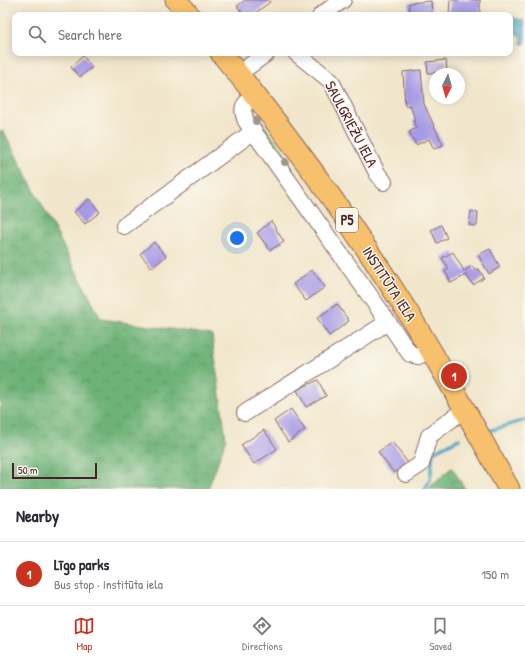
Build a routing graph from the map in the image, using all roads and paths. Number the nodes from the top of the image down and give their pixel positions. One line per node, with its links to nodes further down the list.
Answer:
1 (176, 0): 3 (main road)
2 (343, 0): 4 (street)
3 (186, 12)
4 (325, 12)
5 (223, 56): 8 (main road, INSTITŪTA IELA / P5)
6 (263, 56): 8 (street)
7 (300, 56): 11 (street, SAULGRIEŽU IELA)
8 (238, 74): 9 (main road, INSTITŪTA IELA / P5)
9 (255, 95): 10 (street); 14 (main road, INSTITŪTA IELA / P5)
10 (250, 126): 12 (street); 13 (street)
11 (384, 182)
12 (124, 226)
13 (388, 322): 14 (street); 16 (street)
14 (430, 350): 15 (main road, INSTITŪTA IELA / P5)
15 (465, 410): 17 (street); 18 (main road, INSTITŪTA IELA / P5)
16 (246, 413)
17 (406, 474)
18 (509, 489)

